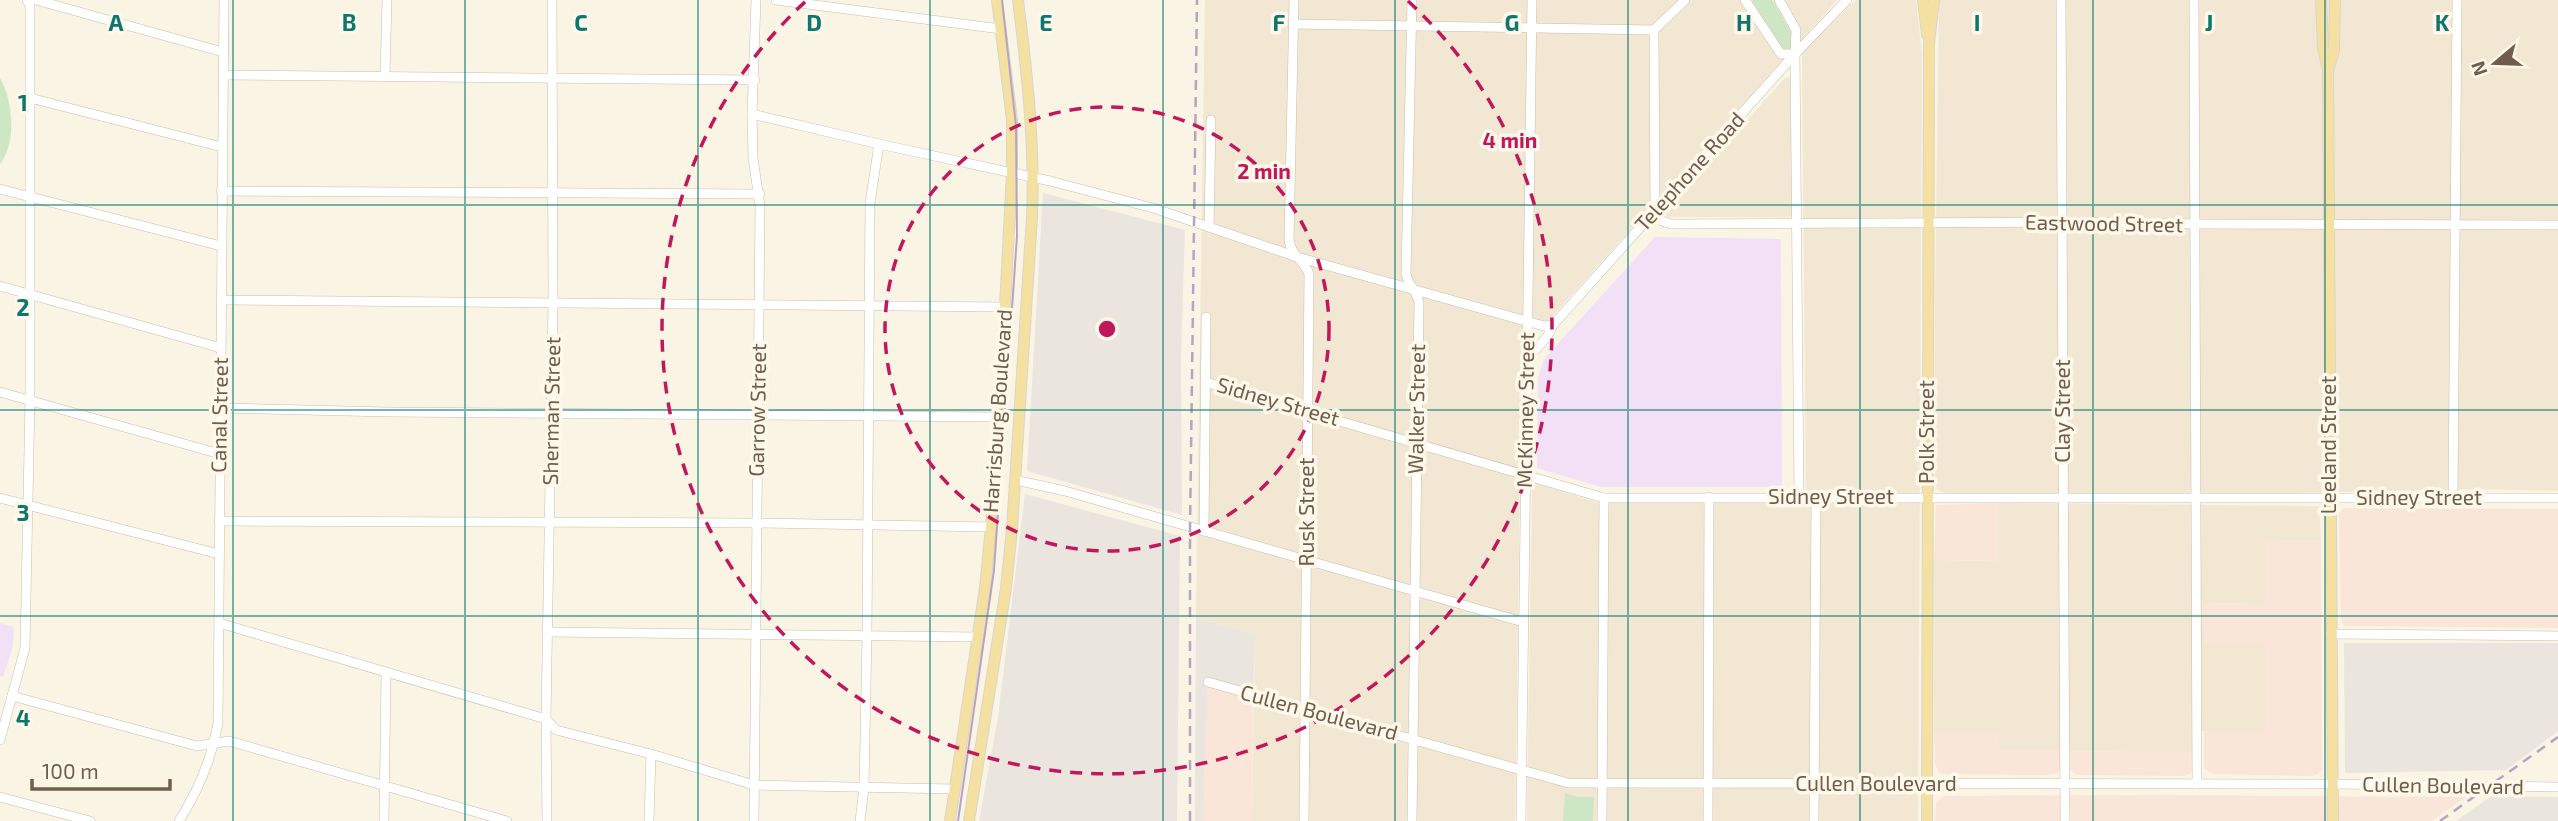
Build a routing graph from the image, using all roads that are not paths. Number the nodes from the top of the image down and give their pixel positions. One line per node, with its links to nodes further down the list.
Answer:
1 (27, 0): 37 (street)
2 (36, 0): 30 (street)
3 (224, 0): 30 (street, Canal Street)
4 (387, 0): 34 (street)
5 (552, 0): 35 (street, Sherman Street)
6 (756, 0): 36 (street, Garrow Street)
7 (776, 0): 27 (street)
8 (996, 0): 27 (main road, Harrisburg Boulevard)
9 (1018, 0): 43 (main road, Harrisburg Boulevard)
10 (1294, 0): 24 (street, Rusk Street)
11 (1412, 0): 25 (street, Walker Street)
12 (1532, 0): 26 (street, McKinney Street)
13 (1685, 0): 28 (street)
14 (1745, 0): 31 (street)
15 (1779, 0): 31 (street)
16 (1847, 0): 31 (street, Telephone Road)
17 (1923, 0): 29 (main road, Polk Street)
18 (1934, 0): 29 (main road, Polk Street)
19 (2061, 0): 50 (street, Clay Street)
20 (2194, 0): 54 (street)
21 (2321, 0): 32 (main road, Leeland Street)
22 (2334, 0): 32 (main road, Leeland Street)
23 (2457, 0): 53 (street)
24 (1293, 24): 25 (street); 59 (street, Rusk Street)
25 (1412, 28): 26 (street); 61 (street, Walker Street)
26 (1532, 28): 28 (street); 69 (street, McKinney Street)
27 (1001, 29): 42 (main road, Harrisburg Boulevard)
28 (1654, 30): 49 (street)
29 (1929, 43): 52 (main road, Polk Street)
30 (223, 52): 33 (street, Canal Street)
31 (1795, 54): 49 (street, Telephone Road); 51 (street)
32 (2328, 70): 55 (main road, Leeland Street)
33 (223, 75): 34 (street); 41 (street, Canal Street)
34 (385, 75): 35 (street)
35 (553, 78): 36 (street); 46 (street, Sherman Street)
36 (755, 79): 38 (street, Garrow Street)
37 (30, 99): 41 (street); 48 (street)
38 (752, 114): 40 (street); 47 (street, Garrow Street)
39 (1211, 120): 57 (street)
40 (879, 144): 42 (street); 66 (street)
41 (222, 147): 45 (street, Canal Street)
42 (1012, 173): 43 (street); 67 (main road, Harrisburg Boulevard)
43 (1032, 178): 57 (street); 85 (main road, Harrisburg Boulevard)
44 (0, 190): 48 (street)
45 (221, 191): 46 (street); 58 (street, Canal Street)
46 (553, 192): 47 (street); 64 (street, Sherman Street)
47 (760, 194): 65 (street, Garrow Street)
48 (29, 197): 58 (street); 62 (street)
49 (1655, 212): 51 (street, Eastwood Street); 70 (street, Telephone Road)
50 (2062, 222): 52 (street, Eastwood Street); 54 (street, Eastwood Street); 92 (street, Clay Street)
51 (1797, 224): 52 (street, Eastwood Street); 87 (street)
52 (1927, 224): 89 (main road, Polk Street)
53 (2455, 224): 55 (street, Eastwood Street); 56 (street, Eastwood Street); 94 (street)
54 (2195, 225): 55 (street, Eastwood Street); 96 (street)
55 (2328, 225): 93 (main road, Leeland Street)
56 (2558, 225)
57 (1209, 227): 59 (street)
58 (221, 246): 63 (street, Canal Street)
59 (1297, 257): 61 (street); 77 (street, Rusk Street)
60 (0, 286): 62 (street)
61 (1413, 288): 69 (street); 82 (street, Walker Street)
62 (30, 294): 71 (street); 75 (street)
63 (222, 300): 64 (street); 71 (street, Canal Street)
64 (553, 302): 65 (street); 78 (street, Sherman Street)
65 (760, 304): 66 (street); 79 (street, Garrow Street)
66 (869, 305): 67 (street); 80 (street)
67 (1004, 307): 81 (main road, Harrisburg Boulevard)
68 (1206, 317): 73 (street)
69 (1527, 321): 70 (street); 72 (street, McKinney Street)
70 (1553, 325): 72 (street, Telephone Road)
71 (221, 348): 76 (street, Canal Street)
72 (1527, 359): 84 (street, McKinney Street)
73 (1205, 382): 77 (street, Sidney Street); 103 (street)
74 (0, 392): 75 (street)
75 (30, 400): 83 (street); 97 (street)
76 (220, 408): 78 (street); 83 (street, Canal Street)
77 (1308, 411): 82 (street, Sidney Street); 105 (street, Rusk Street)
78 (552, 412): 79 (street); 99 (street, Sherman Street)
79 (757, 414): 80 (street); 100 (street, Garrow Street)
80 (869, 415): 81 (street); 101 (street)
81 (999, 417): 102 (main road, Harrisburg Boulevard)
82 (1416, 442): 84 (street, Sidney Street); 106 (street, Walker Street)
83 (220, 454): 98 (street, Canal Street)
84 (1525, 474): 91 (street, Sidney Street); 107 (street, McKinney Street)
85 (1015, 480): 103 (street); 149 (main road, Harrisburg Boulevard)
86 (1709, 497): 87 (street, Sidney Street); 91 (street, Sidney Street); 126 (street)
87 (1799, 497): 88 (street, Sidney Street)
88 (1816, 497): 89 (street, Sidney Street); 133 (street)
89 (1927, 497): 92 (street, Sidney Street); 127 (main road, Polk Street)
90 (0, 498): 97 (street)
91 (1604, 498): 125 (street)
92 (2064, 498): 96 (street, Sidney Street); 128 (street, Clay Street)
93 (2329, 498): 94 (street, Sidney Street); 96 (street, Sidney Street); 111 (main road, Leeland Street)
94 (2453, 498): 95 (street, Sidney Street)
95 (2558, 498)
96 (2196, 499): 129 (street)
97 (27, 505): 104 (street); 117 (street)
98 (219, 521): 99 (street); 104 (street, Canal Street)
99 (551, 523): 100 (street); 109 (street, Sherman Street)
100 (756, 523): 101 (street); 110 (street, Garrow Street)
101 (867, 525): 102 (street); 112 (street)
102 (990, 527): 114 (main road, Harrisburg Boulevard)
103 (1204, 531): 105 (street)
104 (219, 554): 108 (street, Canal Street)
105 (1306, 561): 106 (street); 118 (street, Rusk Street)
106 (1415, 591): 107 (street); 120 (street, Walker Street)
107 (1523, 622): 124 (street, McKinney Street)
108 (219, 623): 115 (street); 122 (street, Canal Street)
109 (549, 632): 110 (street); 119 (street, Sherman Street)
110 (755, 634): 112 (street); 132 (street, Garrow Street)
111 (2330, 634): 113 (street); 130 (main road, Leeland Street)
112 (867, 636): 114 (street); 134 (street)
113 (2558, 636)
114 (978, 637): 136 (main road, Harrisburg Boulevard)
115 (386, 674): 119 (street); 131 (street)
116 (1208, 682): 118 (street, Cullen Boulevard)
117 (12, 695): 121 (street); 122 (street)
118 (1306, 709): 120 (street, Cullen Boulevard); 150 (street, Rusk Street)
119 (546, 719): 123 (street); 144 (street, Sherman Street)
120 (1413, 739): 124 (street, Cullen Boulevard); 151 (street, Walker Street)
121 (0, 740)
122 (214, 744): 131 (street); 141 (street, Canal Street)
123 (651, 754): 132 (street); 145 (street)
124 (1522, 771): 125 (street, Cullen Boulevard); 152 (street, McKinney Street)
125 (1603, 784): 126 (street, Cullen Boulevard); 153 (street)
126 (1707, 784): 133 (street, Cullen Boulevard); 154 (street)
127 (1927, 784): 128 (street, Cullen Boulevard); 133 (street, Cullen Boulevard); 156 (main road, Polk Street)
128 (2064, 784): 129 (street, Cullen Boulevard); 157 (street, Clay Street)
129 (2197, 784): 130 (street, Cullen Boulevard)
130 (2333, 784): 135 (street, Cullen Boulevard); 158 (main road, Leeland Street)
131 (384, 785): 142 (street); 143 (street)
132 (754, 785): 134 (street); 146 (street, Garrow Street)
133 (1815, 785): 155 (street)
134 (864, 788): 136 (street); 147 (street)
135 (2558, 788)
136 (954, 789): 148 (main road, Harrisburg Boulevard)
137 (0, 797): 138 (street)
138 (44, 809): 139 (street); 140 (street)
139 (41, 819)
140 (90, 821)
141 (179, 821)
142 (384, 821)
143 (507, 821)
144 (547, 821)
145 (649, 821)
146 (754, 821)
147 (860, 821)
148 (950, 821)
149 (970, 821)
150 (1304, 821)
151 (1412, 821)
152 (1521, 821)
153 (1602, 821)
154 (1707, 821)
155 (1814, 821)
156 (1927, 821)
157 (2065, 821)
158 (2333, 821)

